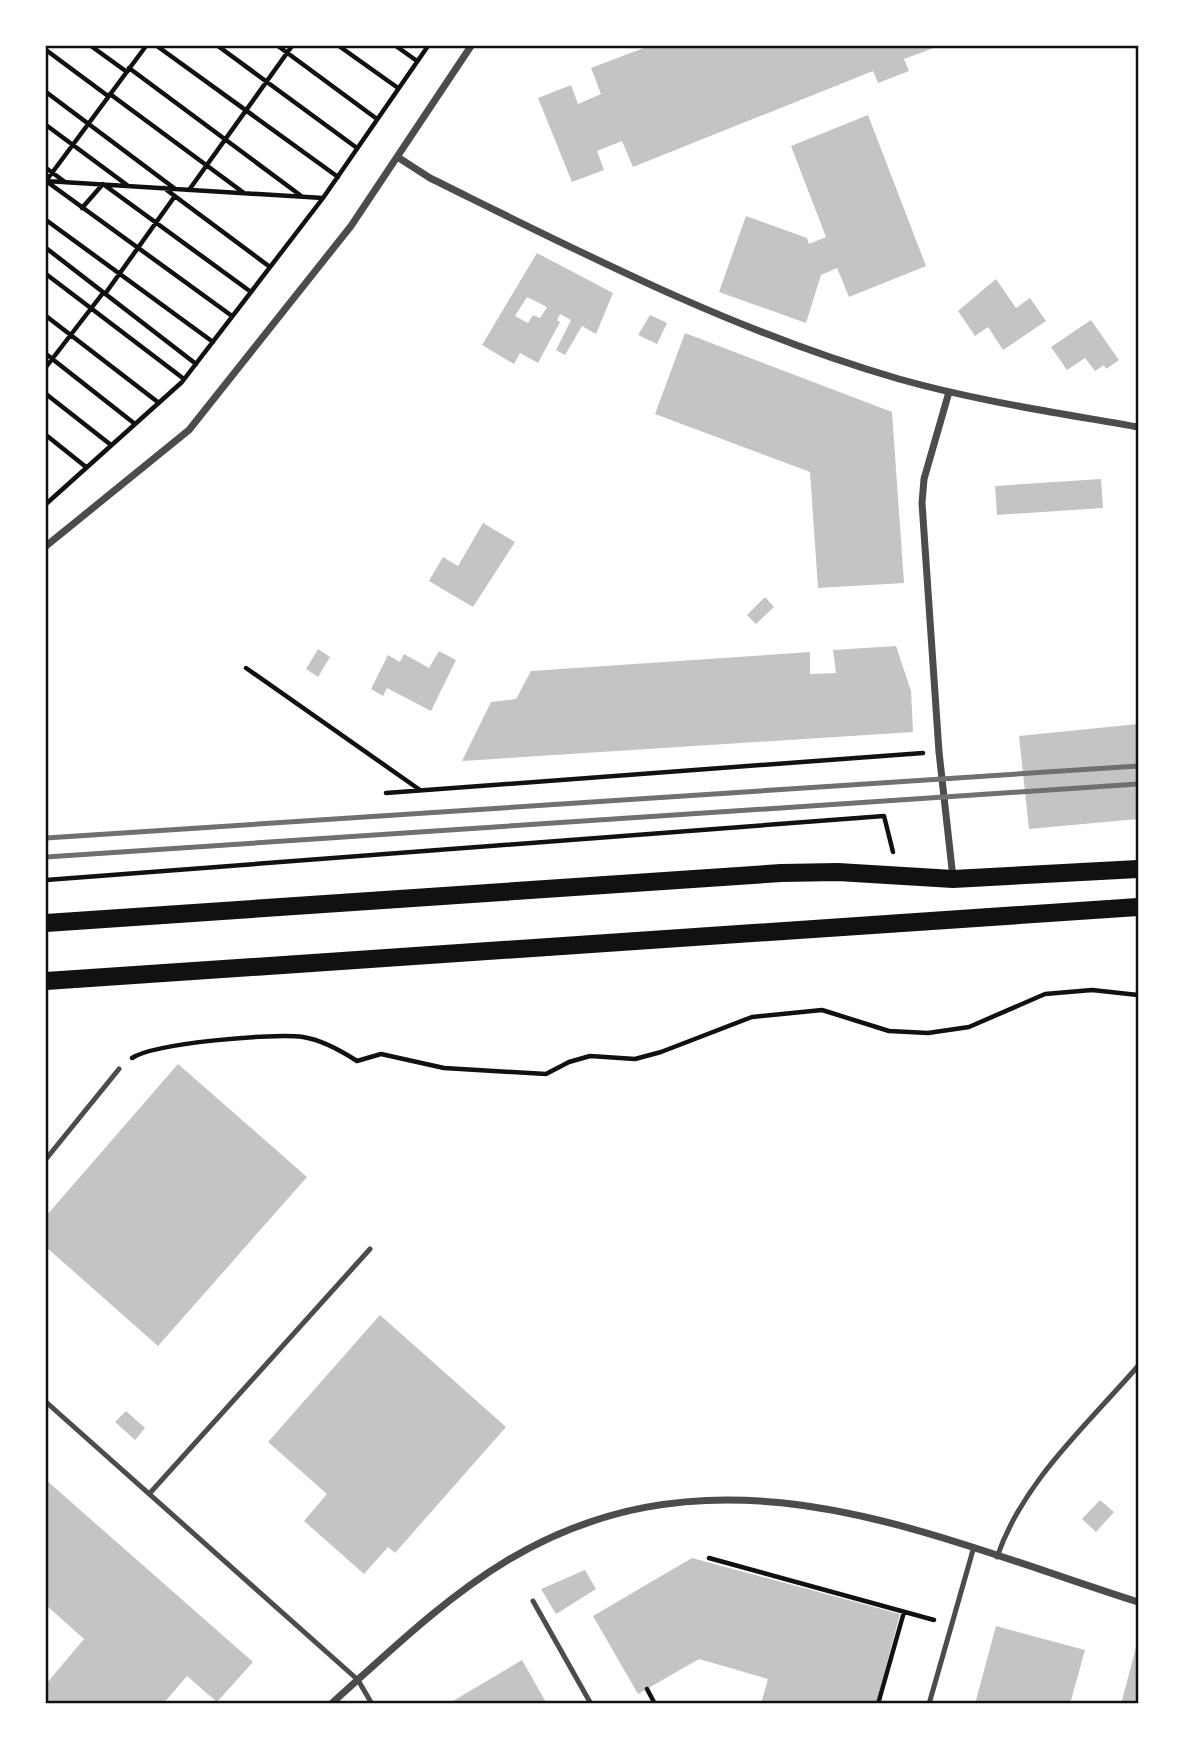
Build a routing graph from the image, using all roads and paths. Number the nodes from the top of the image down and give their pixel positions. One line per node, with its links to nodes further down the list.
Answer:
1 (91, 46): 14 (path)
2 (146, 46): 14 (path)
3 (157, 46): 19 (path)
4 (218, 46): 15 (path)
5 (278, 46): 12 (path)
6 (292, 46): 12 (path)
7 (340, 46): 16 (path)
8 (396, 46): 13 (path)
9 (428, 46): 13 (path)
10 (471, 46): 26 (street)
11 (46, 50): 18 (path)
12 (287, 52): 15 (path); 20 (path)
13 (417, 61): 16 (path)
14 (128, 70): 18 (path); 23 (path)
15 (266, 81): 19 (path); 25 (path)
16 (398, 89): 20 (path)
17 (46, 92): 21 (path)
18 (109, 95): 21 (path); 27 (path)
19 (246, 110): 23 (path); 30 (path)
20 (377, 119): 25 (path)
21 (88, 124): 24 (path); 36 (path)
22 (46, 125): 24 (path)
23 (225, 140): 27 (path); 40 (path)
24 (72, 145): 29 (path); 34 (path)
25 (357, 148): 30 (path)
26 (399, 158): 62 (street); 71 (street)
27 (207, 165): 37 (path); 38 (path)
28 (46, 168): 29 (path)
29 (52, 172): 31 (path); 32 (path)
30 (338, 177): 41 (path)
31 (46, 181): 32 (path); 42 (path)
32 (66, 182): 33 (path)
33 (103, 184): 34 (path); 42 (path); 44 (path)
34 (128, 186): 35 (path)
35 (164, 188): 36 (path); 39 (path)
36 (177, 189): 37 (path); 39 (path)
37 (189, 190): 38 (path)
38 (244, 193): 40 (path)
39 (175, 196): 44 (path); 47 (path)
40 (302, 197): 41 (path)
41 (323, 198): 47 (path)
42 (82, 208): 46 (path)
43 (46, 219): 48 (path)
44 (156, 223): 46 (path); 50 (path)
45 (46, 248): 51 (path)
46 (138, 248): 48 (path); 54 (path)
47 (270, 267): 50 (path)
48 (120, 274): 51 (path); 56 (path)
49 (46, 275): 52 (path)
50 (251, 292): 54 (path)
51 (104, 294): 52 (path); 59 (path)
52 (91, 308): 55 (path); 61 (path)
53 (46, 316): 55 (path)
54 (232, 316): 56 (path)
55 (70, 335): 58 (path); 64 (path)
56 (212, 342): 59 (path)
57 (46, 355): 58 (path)
58 (52, 359): 60 (path); 65 (path)
59 (196, 363): 61 (path)
60 (46, 367)
61 (184, 379): 64 (path)
62 (949, 392): 66 (street); 73 (street)
63 (46, 394): 68 (path)
64 (159, 402): 65 (path)
65 (135, 424): 68 (path)
66 (1139, 428)
67 (46, 437): 69 (path)
68 (111, 445): 69 (path)
69 (86, 467): 70 (path)
70 (46, 504)
71 (46, 546)
72 (246, 668): 74 (path)
73 (939, 752): 74 (path); 78 (street)
74 (420, 790): 75 (path)
75 (386, 793)
76 (894, 857): 79 (path)
77 (1139, 869): 78 (main road)
78 (953, 879): 81 (main road)
79 (46, 880)
80 (1139, 907): 82 (main road)
81 (46, 923)
82 (46, 981)
83 (1139, 995): 84 (path)
84 (119, 1069): 85 (lane)
85 (46, 1159)
86 (370, 1249): 89 (lane)
87 (1139, 1366): 91 (lane)
88 (46, 1402): 89 (lane)
89 (150, 1493): 97 (lane)
90 (973, 1549): 91 (street); 96 (lane); 97 (street)
91 (997, 1557): 94 (street)
92 (709, 1558): 95 (path)
93 (533, 1601): 101 (lane)
94 (1139, 1602)
95 (904, 1612): 96 (path); 103 (path)
96 (951, 1625): 104 (lane)
97 (358, 1680): 99 (street); 100 (lane)
98 (647, 1689): 102 (path)
99 (331, 1703)
100 (372, 1703)
101 (591, 1703)
102 (655, 1703)
103 (878, 1703)
104 (929, 1703)

